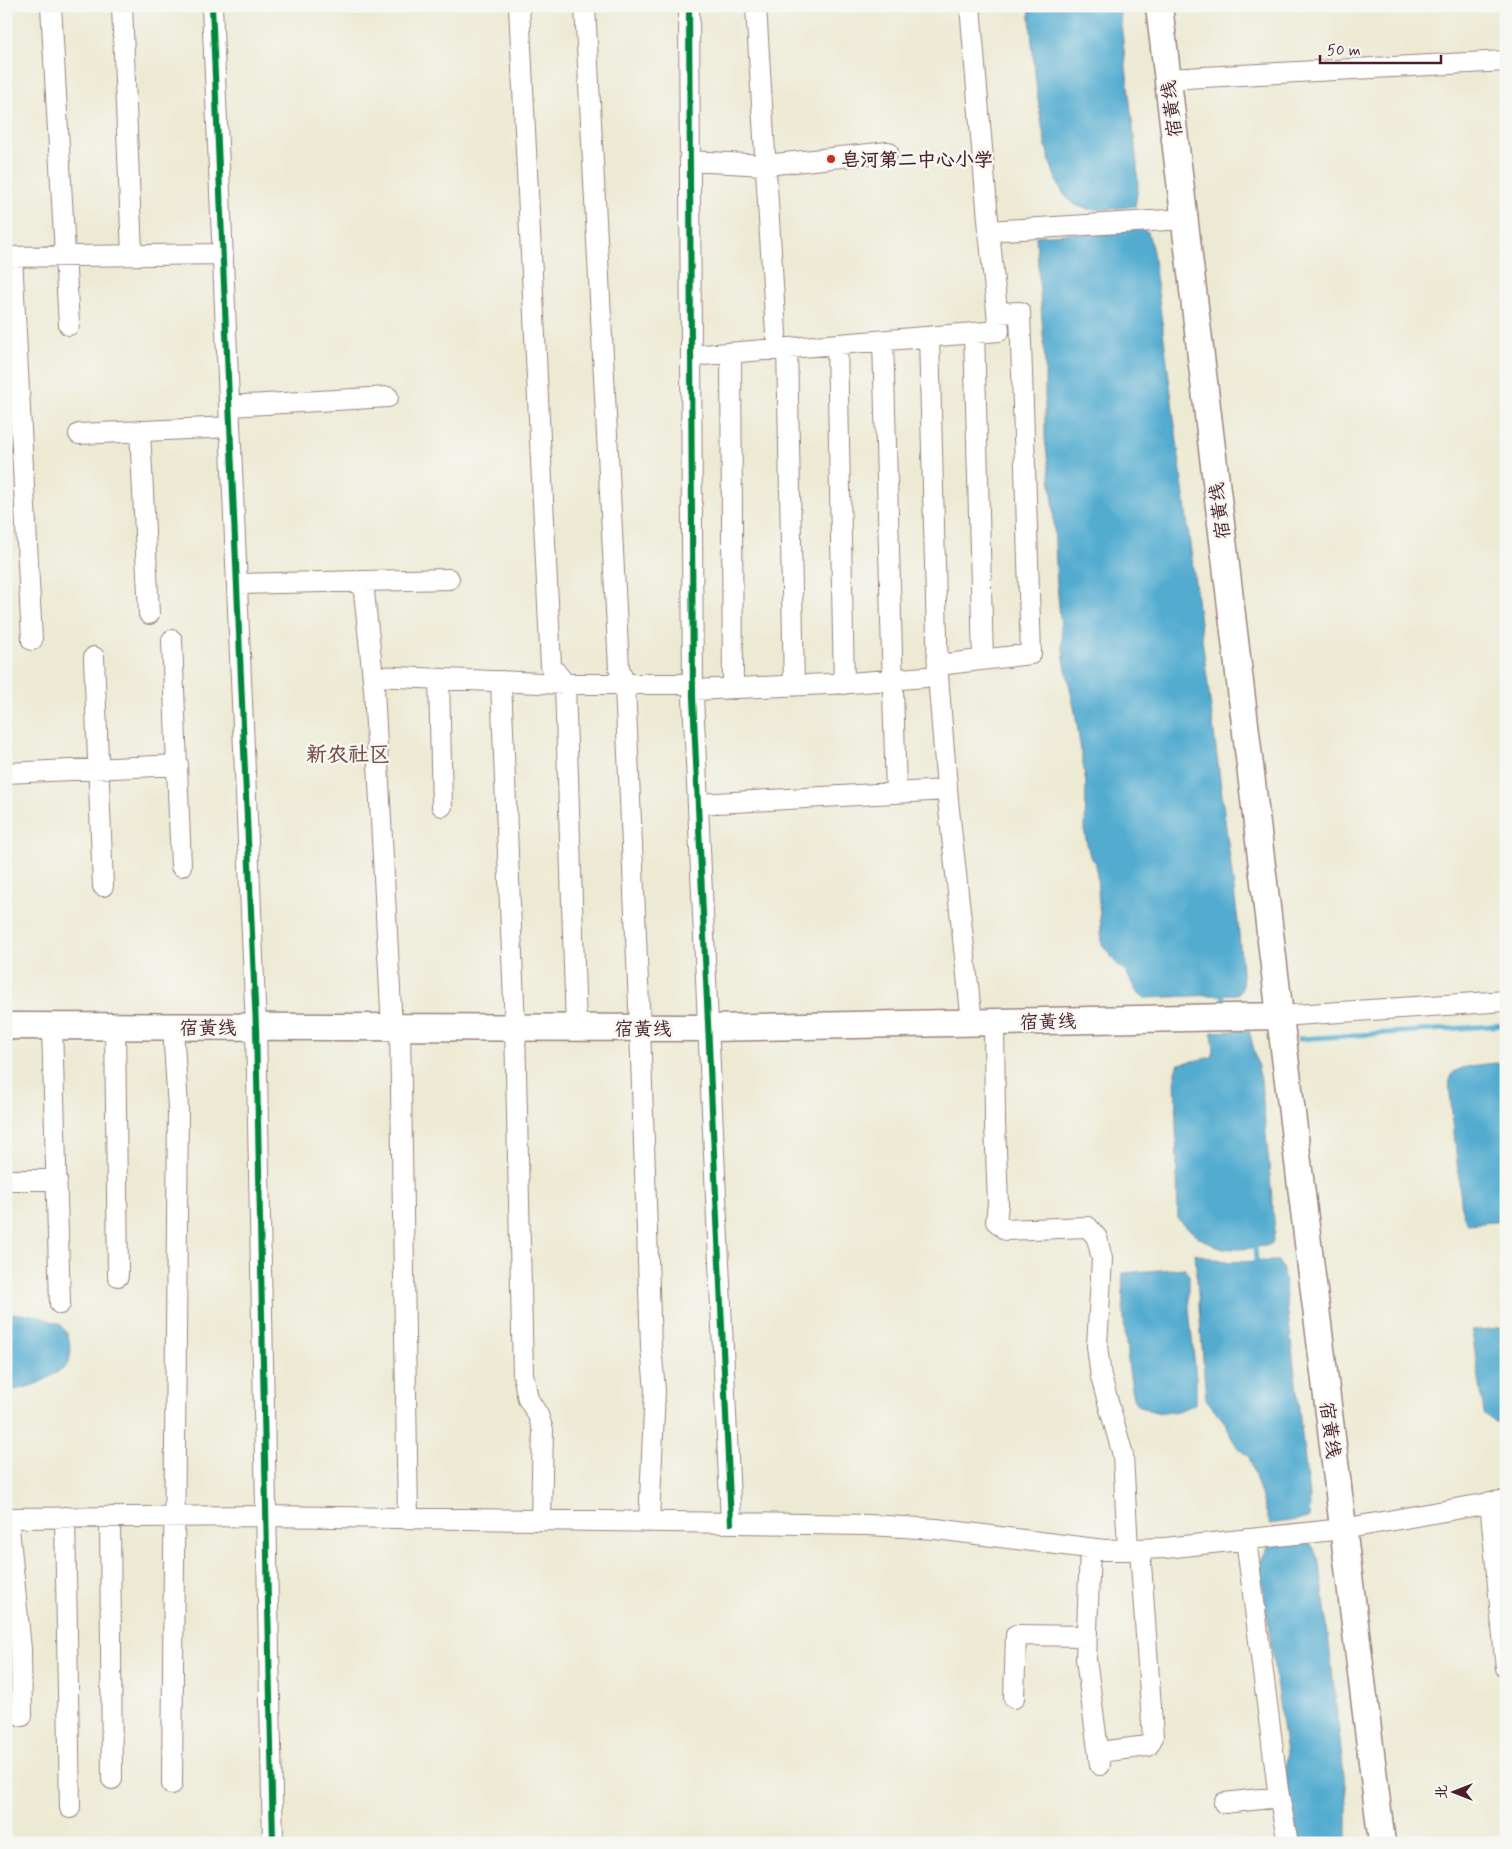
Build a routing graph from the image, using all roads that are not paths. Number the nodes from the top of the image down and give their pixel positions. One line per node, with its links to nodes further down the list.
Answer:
1 (52, 6): 19 (street)
2 (122, 6): 18 (street)
3 (212, 6): 17 (street)
4 (519, 6): 48 (street)
5 (585, 6): 50 (street)
6 (689, 6): 13 (street)
7 (756, 6): 14 (street)
8 (970, 6): 16 (street)
9 (1159, 6): 11 (main road, 宿黄线)
10 (1506, 61): 11 (street)
11 (1167, 79): 15 (main road, 宿黄线)
12 (888, 152): 14 (street)
13 (690, 161): 14 (street); 29 (street)
14 (766, 165): 26 (street)
15 (1184, 219): 16 (street); 64 (main road, 宿黄线)
16 (989, 231): 21 (street)
17 (222, 254): 18 (street); 31 (street)
18 (132, 255): 19 (street)
19 (65, 256): 20 (street); 22 (street)
20 (9, 257): 39 (street)
21 (997, 313): 23 (street); 42 (street)
22 (68, 325)
23 (974, 333): 24 (street); 42 (street)
24 (929, 337): 25 (street); 43 (street)
25 (883, 340): 27 (street); 46 (street)
26 (781, 341): 27 (street); 28 (street); 51 (street)
27 (837, 344): 49 (street)
28 (731, 353): 29 (street); 53 (street)
29 (691, 356): 52 (street)
30 (388, 397): 31 (street)
31 (229, 406): 32 (street)
32 (230, 426): 33 (street); 37 (street)
33 (140, 431): 34 (street); 38 (street)
34 (79, 434)
35 (449, 579): 36 (street)
36 (363, 582): 37 (street); 44 (street)
37 (237, 584): 70 (street)
38 (149, 614)
39 (32, 640)
40 (172, 640): 54 (street)
41 (94, 657): 55 (street)
42 (983, 659): 43 (street)
43 (938, 671): 46 (street); 57 (street)
44 (373, 676): 45 (street); 71 (street)
45 (439, 679): 47 (street); 60 (street)
46 (893, 680): 49 (street); 58 (street)
47 (501, 681): 48 (street); 72 (street)
48 (565, 684): 50 (street); 73 (street)
49 (844, 684): 51 (street)
50 (625, 685): 52 (street); 74 (street)
51 (794, 686): 53 (street)
52 (693, 687): 53 (street); 59 (street)
53 (732, 689)
54 (178, 765): 55 (street); 61 (street)
55 (98, 769): 56 (street); 62 (street)
56 (6, 773)
57 (947, 790): 58 (street); 65 (street)
58 (896, 793): 59 (street)
59 (698, 804): 75 (street)
60 (442, 806)
61 (181, 866)
62 (103, 886)
63 (1506, 1001): 64 (street)
64 (1280, 1016): 65 (main road, 宿黄线); 90 (main road, 宿黄线)
65 (983, 1022): 75 (main road, 宿黄线); 93 (street)
66 (6, 1026): 67 (main road, 宿黄线)
67 (52, 1026): 68 (main road, 宿黄线); 77 (street)
68 (114, 1027): 69 (main road, 宿黄线); 78 (street)
69 (173, 1027): 70 (main road, 宿黄线); 84 (street)
70 (256, 1027): 71 (main road, 宿黄线); 81 (street)
71 (396, 1028): 72 (main road, 宿黄线); 86 (street)
72 (516, 1028): 73 (main road, 宿黄线); 87 (street)
73 (576, 1028): 74 (main road, 宿黄线)
74 (640, 1028): 75 (main road, 宿黄线); 88 (street)
75 (709, 1028): 89 (street)
76 (6, 1180): 77 (street)
77 (57, 1180): 79 (street)
78 (118, 1276)
79 (60, 1304)
80 (1498, 1501): 90 (street); 95 (street)
81 (266, 1516): 84 (street); 86 (street); 103 (street)
82 (65, 1517): 83 (street); 85 (street); 102 (street)
83 (110, 1517): 84 (street); 98 (street)
84 (175, 1517): 99 (street)
85 (7, 1518): 97 (street)
86 (408, 1518): 87 (street)
87 (541, 1520): 88 (street)
88 (649, 1522): 89 (street)
89 (731, 1522): 92 (street)
90 (1343, 1529): 91 (street); 105 (main road, 宿黄线)
91 (1246, 1539): 93 (street); 100 (street)
92 (1090, 1548): 93 (street); 94 (street)
93 (1134, 1549): 94 (street)
94 (1086, 1636): 96 (street)
95 (1506, 1668)
96 (1014, 1698)
97 (22, 1716)
98 (112, 1779)
99 (172, 1784)
100 (1279, 1797): 101 (street); 104 (street)
101 (1224, 1803)
102 (70, 1808)
103 (273, 1843)
104 (1288, 1843)
105 (1382, 1843)

